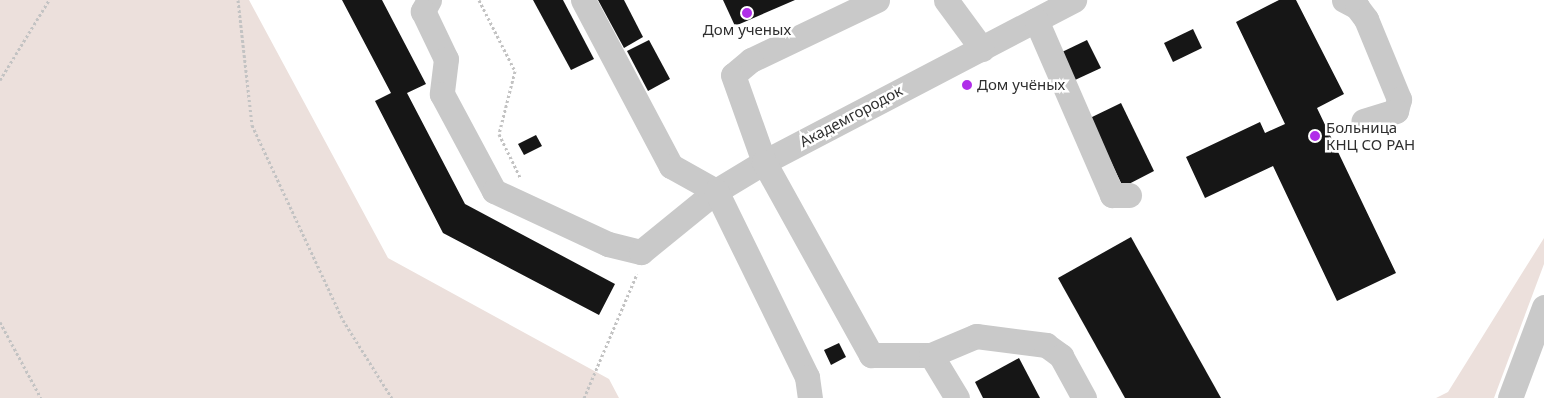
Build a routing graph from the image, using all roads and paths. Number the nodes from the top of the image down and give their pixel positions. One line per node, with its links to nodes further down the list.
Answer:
1 (49, 0): 12 (path)
2 (238, 0): 23 (path)
3 (429, 0): 18 (street)
4 (479, 0): 15 (path)
5 (582, 0): 16 (street)
6 (877, 0): 14 (street)
7 (946, 0): 11 (street)
8 (1074, 0): 10 (street, Академгородок)
9 (1344, 0): 13 (street)
10 (1036, 20): 11 (street, Академгородок); 17 (street)
11 (982, 49): 14 (street, Академгородок)
12 (0, 80)
13 (1364, 121)
14 (764, 162): 16 (street, Академгородок); 21 (street)
15 (528, 184)
16 (716, 190): 18 (street, Академгородок); 25 (street)
17 (1129, 195)
18 (640, 252): 24 (path)
19 (1544, 307): 28 (street)
20 (0, 322): 22 (path)
21 (931, 355): 26 (street); 27 (street)
22 (41, 398)
23 (392, 398)
24 (584, 398)
25 (810, 398)
26 (957, 398)
27 (1084, 398)
28 (1510, 398)

